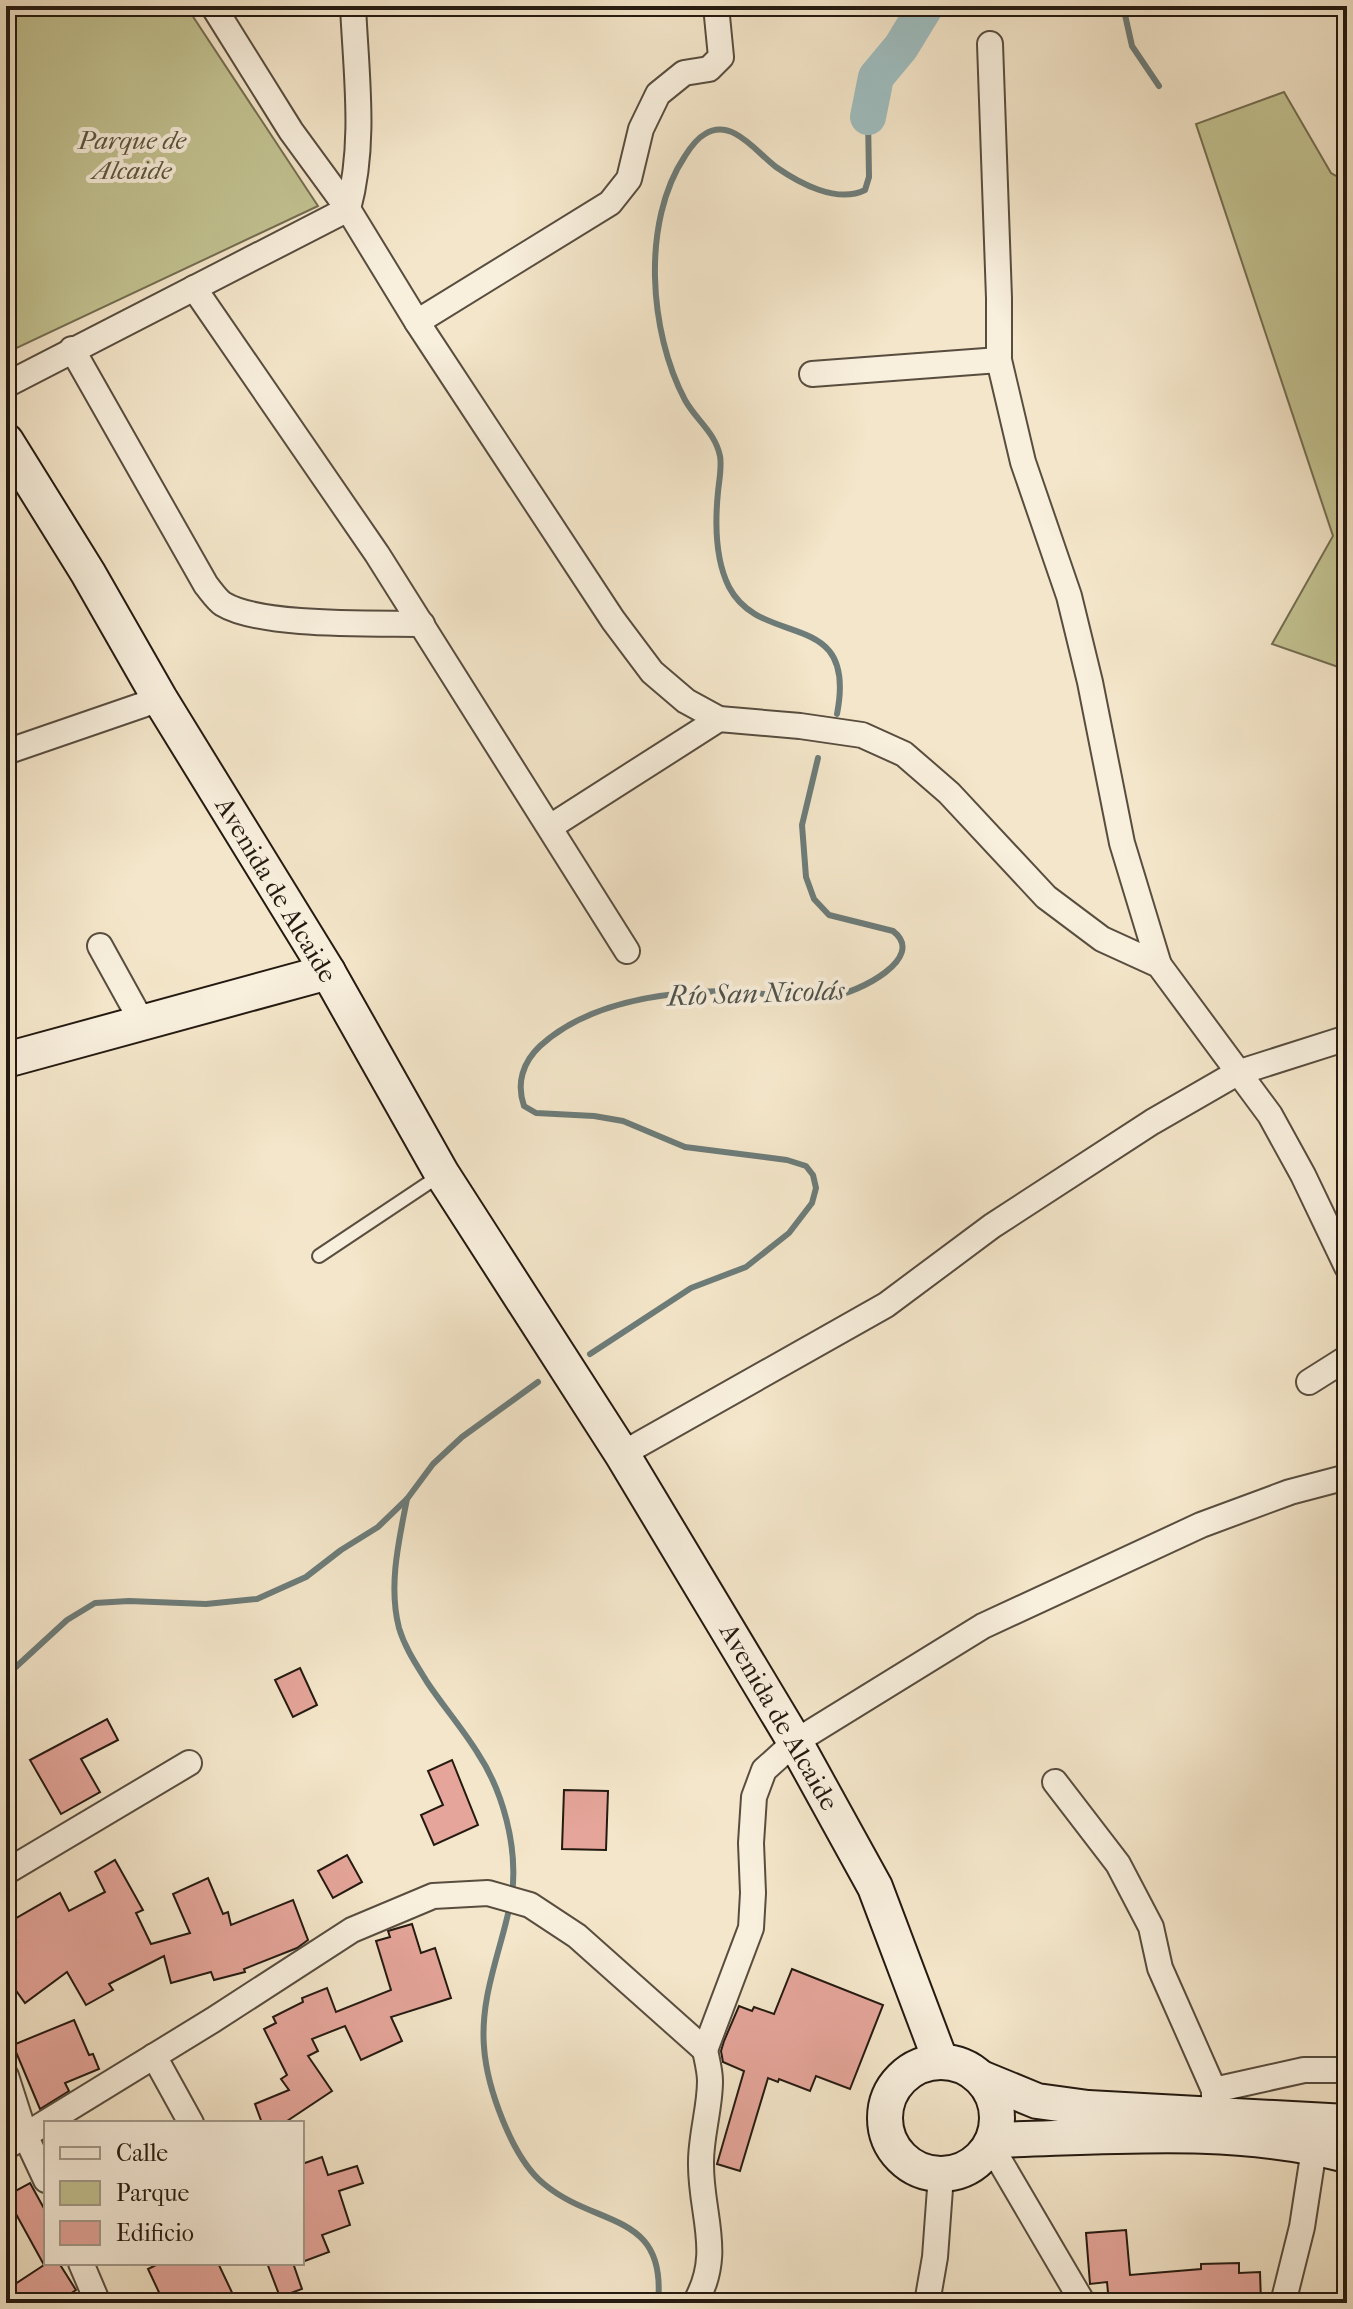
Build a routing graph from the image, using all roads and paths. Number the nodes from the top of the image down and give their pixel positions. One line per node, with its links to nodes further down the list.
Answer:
1 (213, 6): 5 (street)
2 (353, 6): 5 (street)
3 (716, 6): 7 (street)
4 (990, 44): 9 (street)
5 (348, 209): 6 (street); 7 (street)
6 (194, 288): 8 (street); 13 (street)
7 (417, 322): 15 (street)
8 (72, 349): 11 (street); 13 (street)
9 (999, 360): 10 (street); 20 (street)
10 (812, 374)
11 (6, 385)
12 (6, 441): 14 (main road, Avenida de Alcaide)
13 (422, 624): 17 (street)
14 (160, 699): 16 (street); 21 (main road, Avenida de Alcaide)
15 (719, 719): 17 (street); 20 (street)
16 (6, 752)
17 (550, 827): 19 (street)
18 (100, 946): 22 (street)
19 (627, 951)
20 (1159, 965): 25 (street)
21 (328, 972): 22 (main road); 26 (main road, Avenida de Alcaide)
22 (142, 1022): 24 (main road)
23 (1347, 1038): 25 (street)
24 (6, 1060)
25 (1237, 1073): 28 (street); 31 (street)
26 (442, 1174): 27 (lane); 31 (main road, Avenida de Alcaide)
27 (319, 1256)
28 (1347, 1267)
29 (1347, 1358): 30 (street)
30 (1309, 1382)
31 (622, 1454): 33 (main road, Avenida de Alcaide)
32 (1347, 1477): 33 (street)
33 (795, 1742): 37 (street); 39 (main road, Avenida de Alcaide)
34 (189, 1763): 36 (street)
35 (1055, 1782): 43 (street)
36 (6, 1872)
37 (705, 2050): 38 (street); 55 (street)
38 (154, 2056): 44 (street); 45 (street)
39 (941, 2062): 42 (main road); 51 (main road)
40 (1347, 2070): 43 (street)
41 (6, 2076): 48 (street)
42 (981, 2078): 43 (main road); 49 (main road)
43 (1213, 2113): 46 (main road); 49 (main road); 50 (main road)
44 (48, 2121)
45 (190, 2121)
46 (1347, 2122)
47 (44, 2124): 48 (street)
48 (16, 2141): 52 (street)
49 (992, 2143): 51 (main road); 57 (street)
50 (1331, 2152): 58 (street)
51 (941, 2175): 56 (street)
52 (44, 2177)
53 (82, 2265): 54 (street)
54 (98, 2303)
55 (695, 2303)
56 (927, 2303)
57 (1083, 2303)
58 (1283, 2303)

